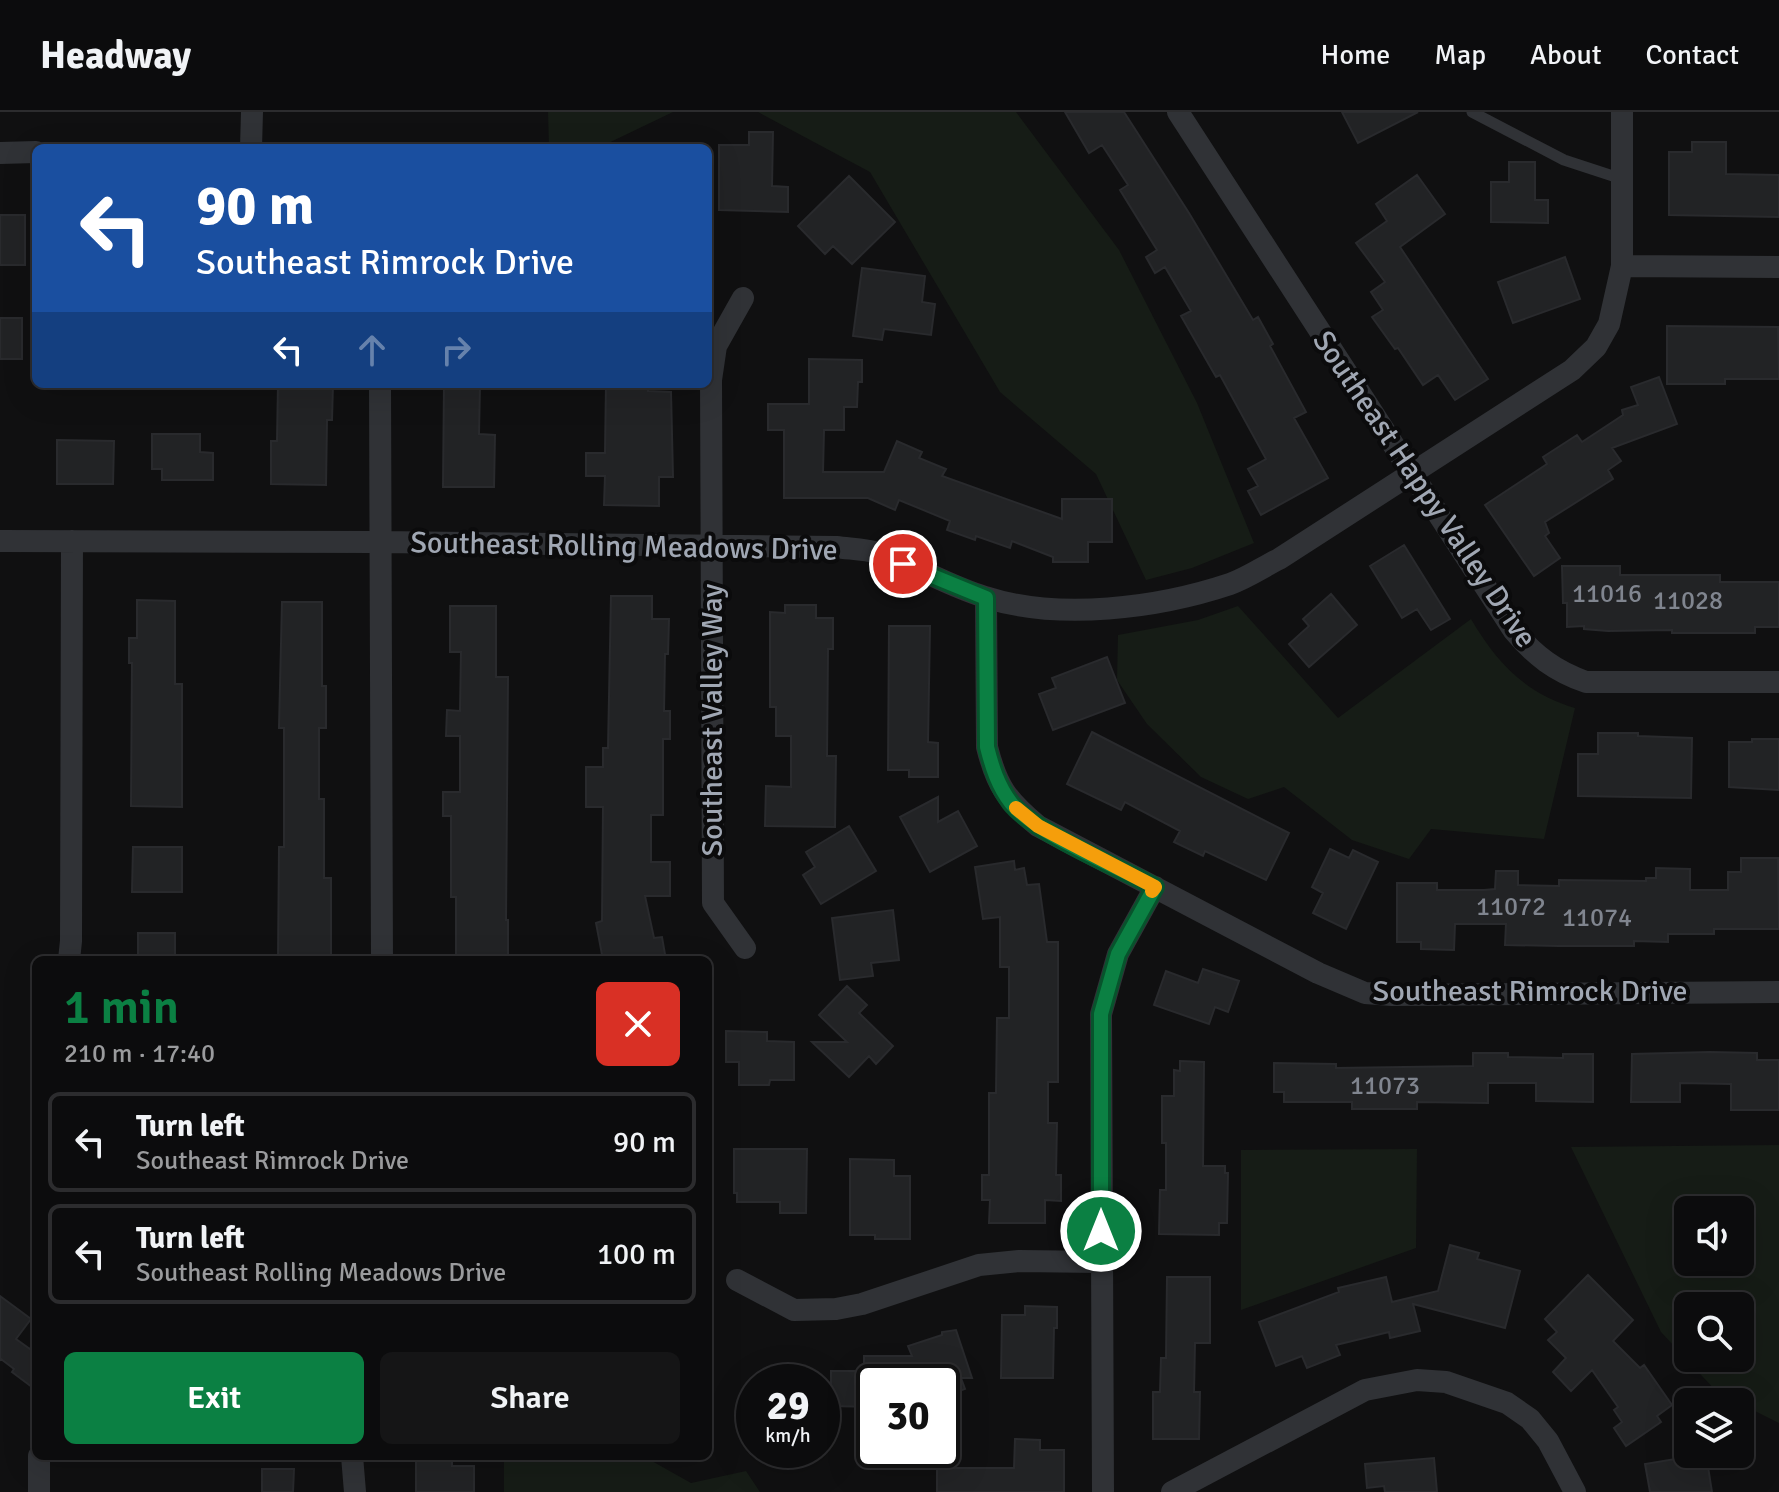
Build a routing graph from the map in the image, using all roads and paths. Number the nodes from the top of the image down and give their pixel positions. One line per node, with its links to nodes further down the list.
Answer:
1 (252, 112): 5 (street)
2 (1178, 112): 15 (street, Southeast Happy Valley Drive)
3 (1472, 112): 8 (lane)
4 (1622, 112): 8 (street, Southeast Rolling Meadows Drive)
5 (251, 144)
6 (32, 152): 7 (street)
7 (0, 153)
8 (1622, 179): 9 (street, Southeast Rolling Meadows Drive)
9 (1622, 266): 10 (street); 15 (street, Southeast Rolling Meadows Drive)
10 (1779, 267)
11 (743, 298): 12 (street, Southeast Valley Way)
12 (712, 373)
13 (380, 388): 18 (street)
14 (711, 388): 19 (street, Southeast Valley Way)
15 (1413, 474): 20 (street, Southeast Rolling Meadows Drive); 21 (street, Southeast Happy Valley Drive)
16 (0, 541): 17 (street, Southeast Rolling Meadows Drive)
17 (72, 541): 18 (street, Southeast Rolling Meadows Drive); 24 (street)
18 (380, 542): 19 (street, Southeast Rolling Meadows Drive); 25 (street)
19 (711, 546): 20 (street, Southeast Rolling Meadows Drive); 23 (street, Southeast Valley Way)
20 (986, 598): 22 (street, Southeast Rimrock Drive)
21 (1779, 682)
22 (1155, 887): 26 (street, Southeast Rimrock Drive); 27 (street)
23 (745, 948)
24 (69, 956)
25 (382, 956)
26 (1779, 992)
27 (1101, 1262): 28 (street); 33 (street)
28 (737, 1280)
29 (39, 1460): 31 (street)
30 (352, 1460): 32 (street)
31 (39, 1492)
32 (355, 1492)
33 (1103, 1492)
34 (1172, 1492): 35 (street)
35 (1575, 1492)

